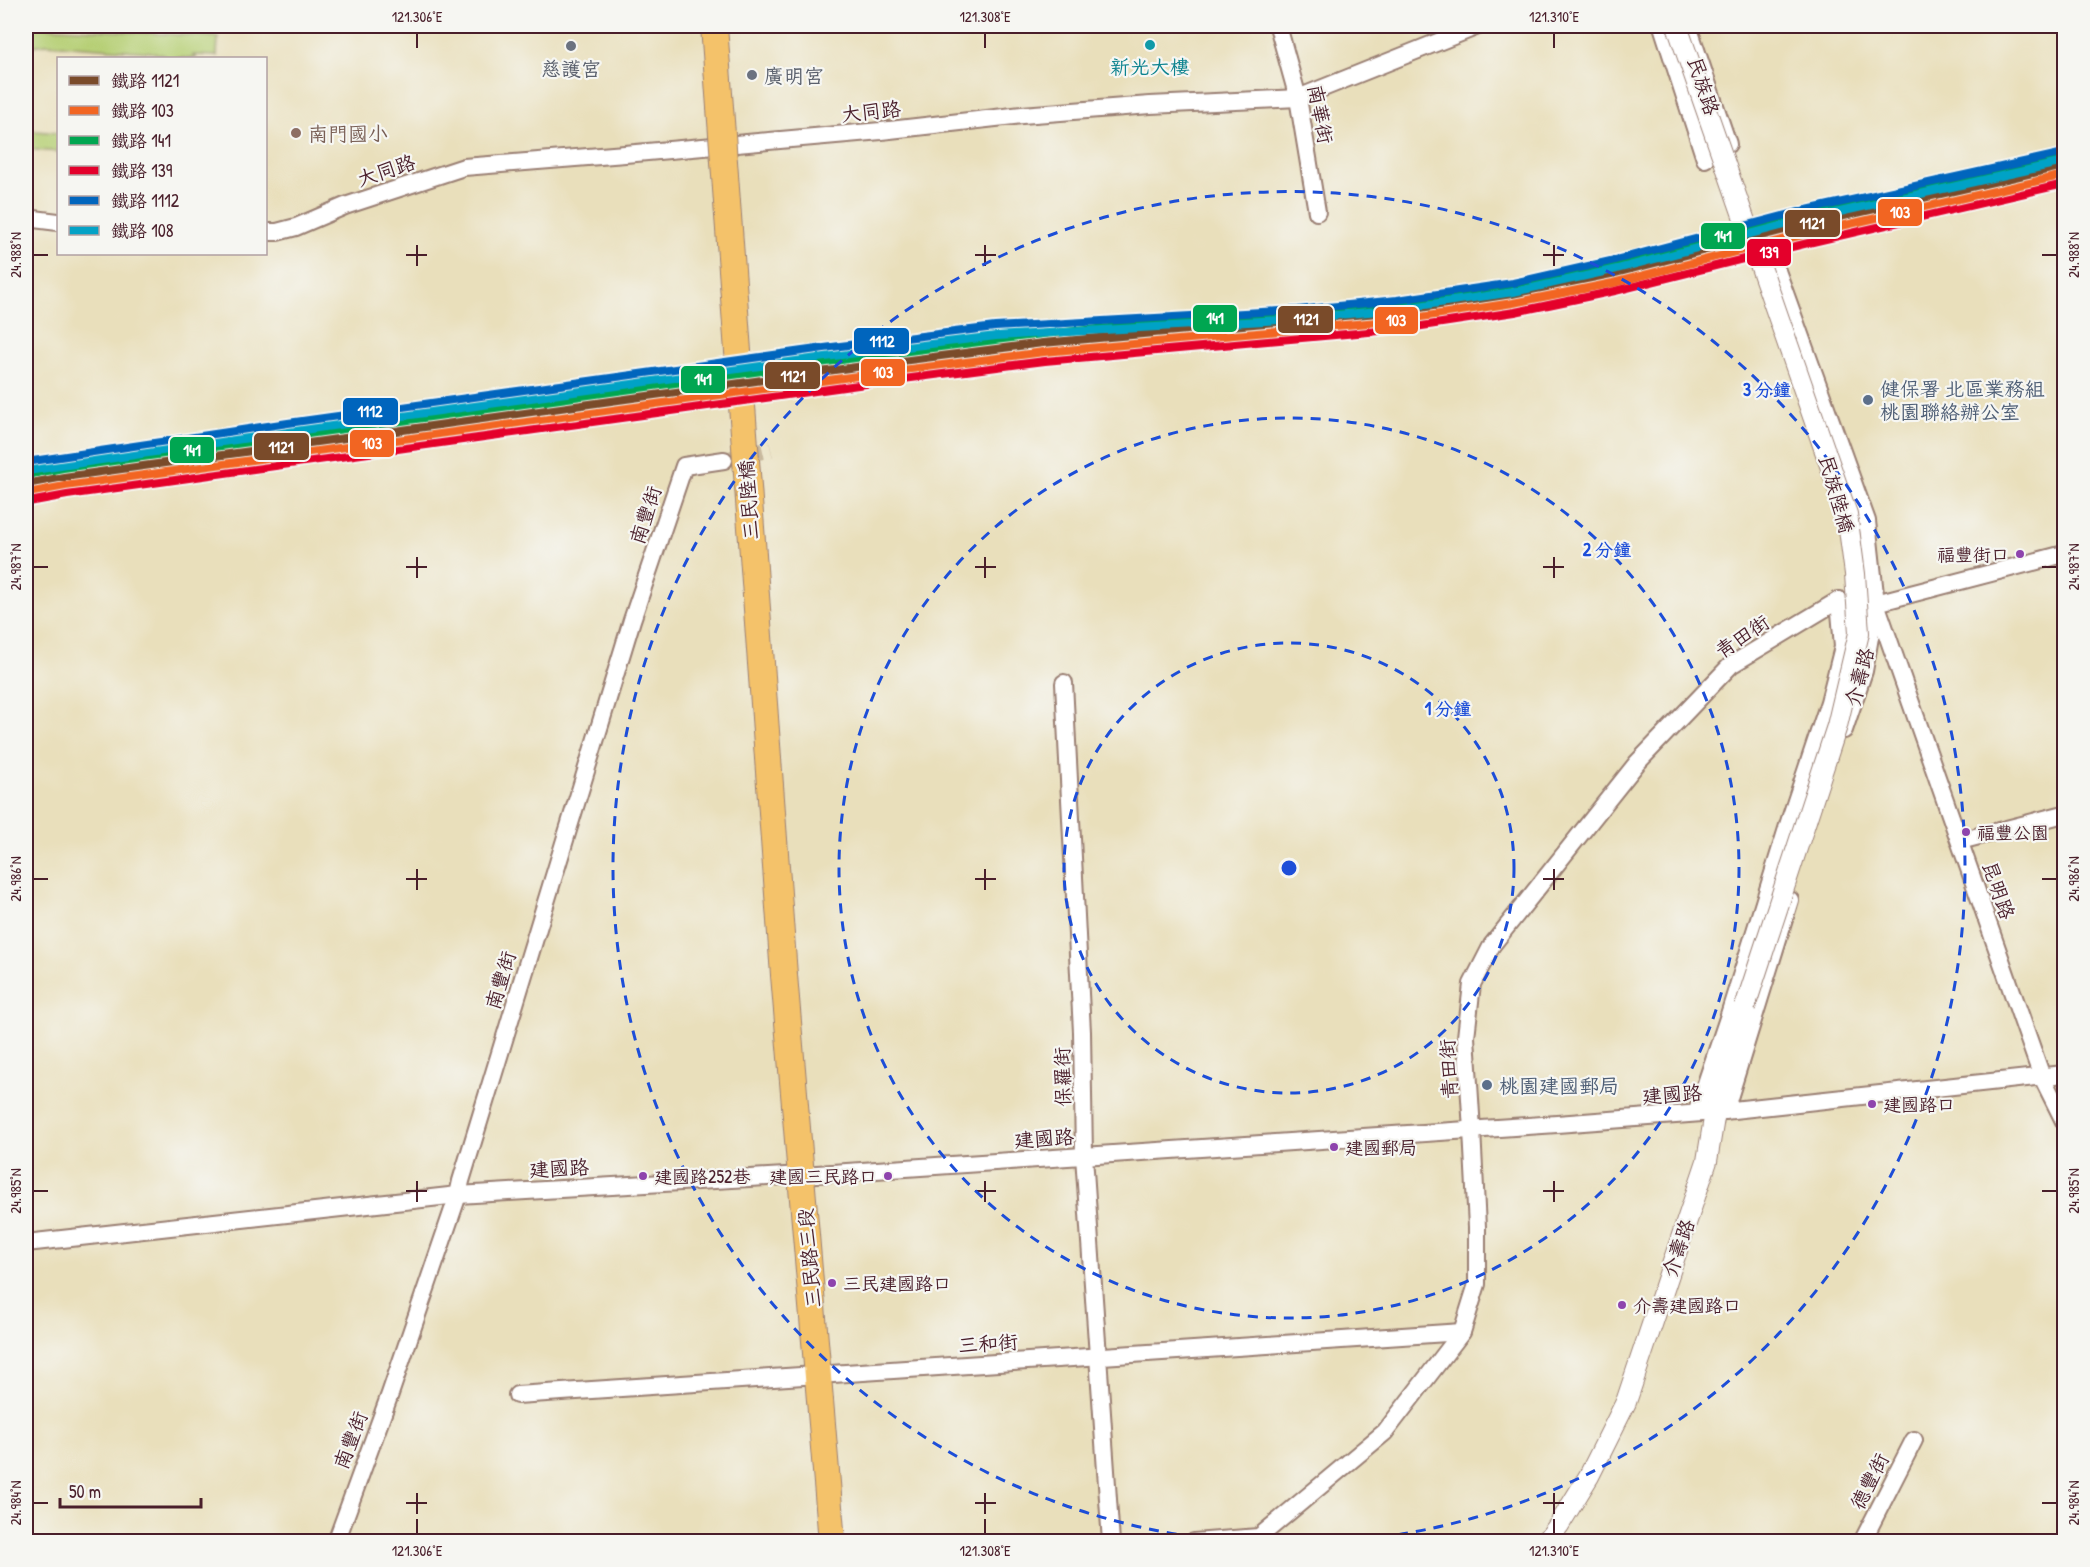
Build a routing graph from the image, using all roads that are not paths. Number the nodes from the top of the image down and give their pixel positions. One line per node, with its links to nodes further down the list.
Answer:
1 (714, 26): 22 (main road, 三民陸橋, bridge)
2 (1278, 26): 7 (street, 南華街)
3 (1478, 26): 7 (street, 大同路)
4 (1662, 26): 9 (street, 民族路)
5 (1677, 26): 23 (street, 民族陸橋, bridge)
6 (1688, 26): 8 (street, 民族路)
7 (1298, 98): 10 (street, 南華街); 13 (street, 大同路)
8 (1728, 144)
9 (1705, 159)
10 (1317, 212)
11 (26, 218): 12 (street)
12 (57, 222)
13 (267, 232)
14 (1767, 243): 18 (street, 介壽路)
15 (724, 460): 32 (street, 南豐街)
16 (2064, 554): 18 (street)
17 (1839, 600): 18 (street); 27 (street, 介壽路); 29 (street, 青田街)
18 (1876, 603): 21 (street, 昆明路); 26 (street, 介壽路)
19 (1064, 683): 30 (street, 保羅街)
20 (2064, 814): 21 (street)
21 (1960, 841): 25 (street, 昆明路)
22 (784, 975): 31 (main road, 三民路三段)
23 (1745, 1006): 26 (street, 介壽路)
24 (2064, 1074): 25 (street, 建國路)
25 (2042, 1077): 26 (street, 建國路); 28 (street, 昆明路)
26 (1720, 1112): 27 (street, 建國路); 43 (street, 介壽路)
27 (1695, 1113): 29 (street, 建國路)
28 (2064, 1121)
29 (1472, 1130): 30 (street, 建國路); 34 (street, 青田街)
30 (1084, 1156): 31 (street, 建國路); 35 (street, 保羅街)
31 (802, 1175): 32 (street, 建國路); 36 (main road, 三民路三段)
32 (458, 1195): 33 (street, 建國路); 39 (street, 南豐街)
33 (26, 1243)
34 (1462, 1332): 35 (street, 三和街); 42 (street, 青田街)
35 (1098, 1356): 36 (street, 三和街); 41 (street, 保羅街)
36 (818, 1375): 37 (street, 三和街); 40 (main road, 三民路三段)
37 (517, 1395)
38 (1914, 1440): 44 (street, 德豐街)
39 (336, 1542)
40 (832, 1542)
41 (1111, 1542)
42 (1194, 1542)
43 (1546, 1542)
44 (1862, 1542)

